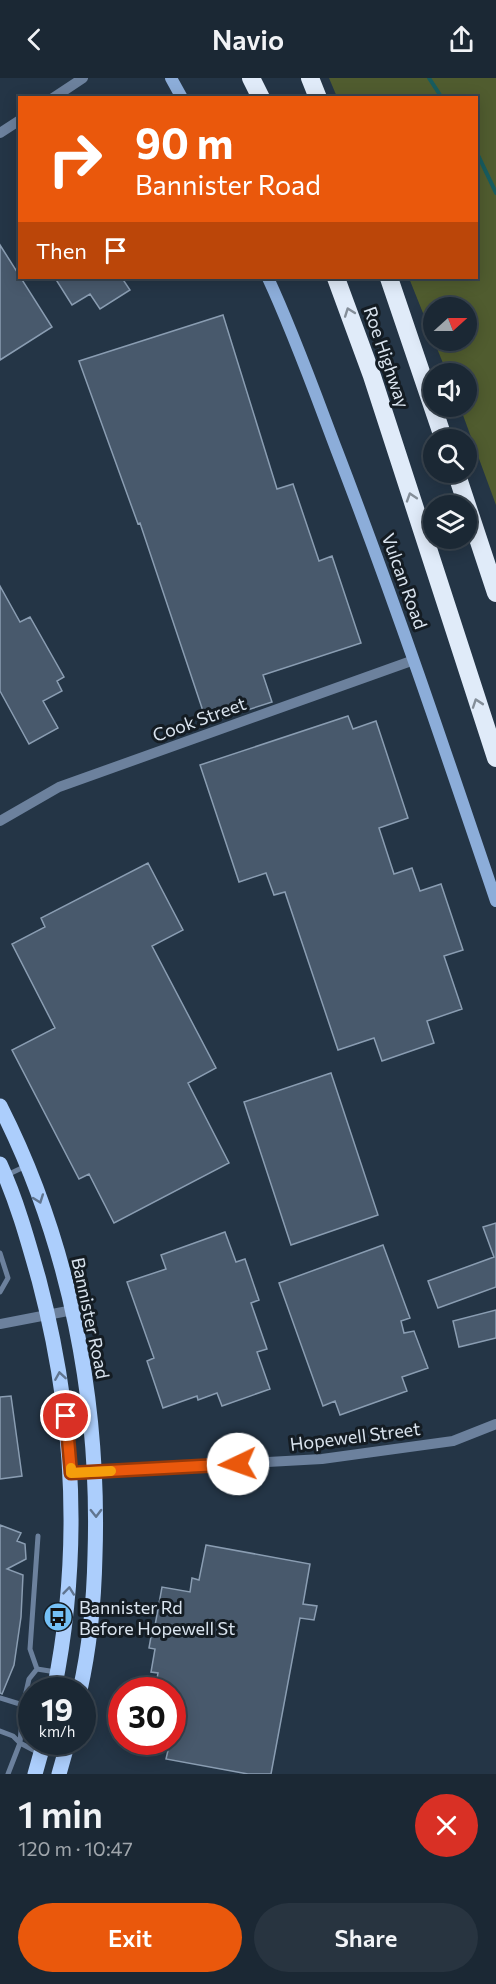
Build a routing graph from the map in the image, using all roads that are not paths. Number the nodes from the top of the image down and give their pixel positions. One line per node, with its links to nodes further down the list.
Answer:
1 (83, 78): 5 (street)
2 (171, 78): 6 (street)
3 (251, 78): 7 (highway)
4 (310, 78): 8 (highway)
5 (56, 96)
6 (181, 96)
7 (260, 96)
8 (317, 96)
9 (18, 121): 10 (street)
10 (0, 133)
11 (268, 279): 17 (street, Vulcan Road)
12 (336, 279): 18 (highway, Roe Highway, one-way to 12)
13 (389, 279): 14 (highway, Roe Highway)
14 (440, 429)
15 (460, 483): 16 (highway)
16 (496, 593)
17 (414, 660): 19 (street, Cook Street); 20 (street, Vulcan Road)
18 (496, 758)
19 (0, 821)
20 (496, 901)
21 (0, 1106): 22 (main road, Bannister Road)
22 (27, 1166): 23 (lane); 26 (main road, Bannister Road, one-way to 26)
23 (2, 1173): 27 (main road)
24 (0, 1253): 25 (lane)
25 (0, 1292)
26 (73, 1310): 27 (street); 30 (main road, Bannister Road)
27 (48, 1316): 28 (street); 31 (main road, one-way to 27)
28 (0, 1324)
29 (496, 1424): 30 (street, Hopewell Street)
30 (95, 1472): 31 (street, Hopewell Street); 37 (main road, Bannister Road, one-way to 37)
31 (71, 1473): 34 (main road, one-way to 31)
32 (38, 1536): 33 (lane)
33 (37, 1669): 34 (lane); 35 (lane)
34 (58, 1672): 36 (main road)
35 (31, 1677)
36 (57, 1677)
37 (82, 1677)
38 (0, 1698): 39 (lane)
39 (18, 1703)
40 (0, 1731): 41 (lane)
41 (18, 1741)
42 (18, 1748): 45 (lane)
43 (40, 1755): 46 (main road)
44 (64, 1755): 47 (main road)
45 (8, 1774)
46 (35, 1774)
47 (59, 1774)

